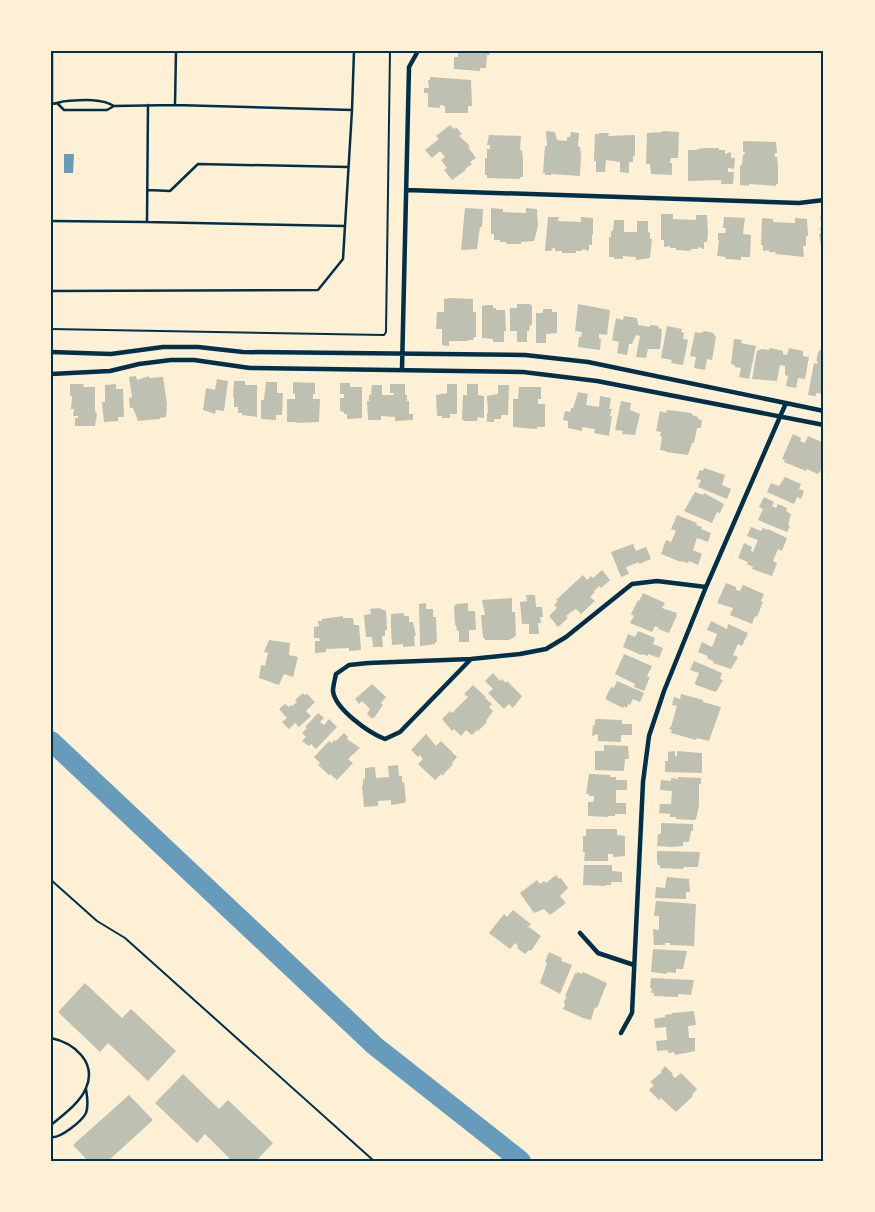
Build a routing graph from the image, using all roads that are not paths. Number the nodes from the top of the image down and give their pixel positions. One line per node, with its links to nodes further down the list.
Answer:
1 (52, 51): 5 (lane)
2 (176, 51): 8 (lane)
3 (354, 51): 10 (lane)
4 (418, 51): 13 (street)
5 (52, 104): 6 (lane)
6 (58, 104): 9 (lane); 9 (lane)
7 (148, 105): 8 (lane); 9 (lane); 12 (lane)
8 (175, 105): 10 (lane)
9 (114, 106)
10 (352, 110): 11 (lane)
11 (348, 167): 12 (lane); 17 (lane)
12 (147, 190): 16 (lane)
13 (407, 190): 14 (street); 20 (street)
14 (824, 200)
15 (51, 221): 16 (lane)
16 (147, 222): 17 (lane)
17 (345, 226): 18 (lane)
18 (51, 291)
19 (51, 352): 20 (street)
20 (402, 354): 21 (street); 23 (street)
21 (402, 369): 22 (street); 25 (street)
22 (51, 374)
23 (786, 403): 24 (street); 25 (street)
24 (824, 411)
25 (780, 417): 26 (street); 27 (street)
26 (824, 425)
27 (706, 587): 28 (street); 30 (street)
28 (471, 659): 28 (street)
29 (580, 933): 30 (street)
30 (634, 965): 31 (street)
31 (621, 1033)
32 (51, 1038): 33 (lane)
33 (86, 1088): 34 (lane); 35 (lane)
34 (51, 1126)
35 (51, 1137)

